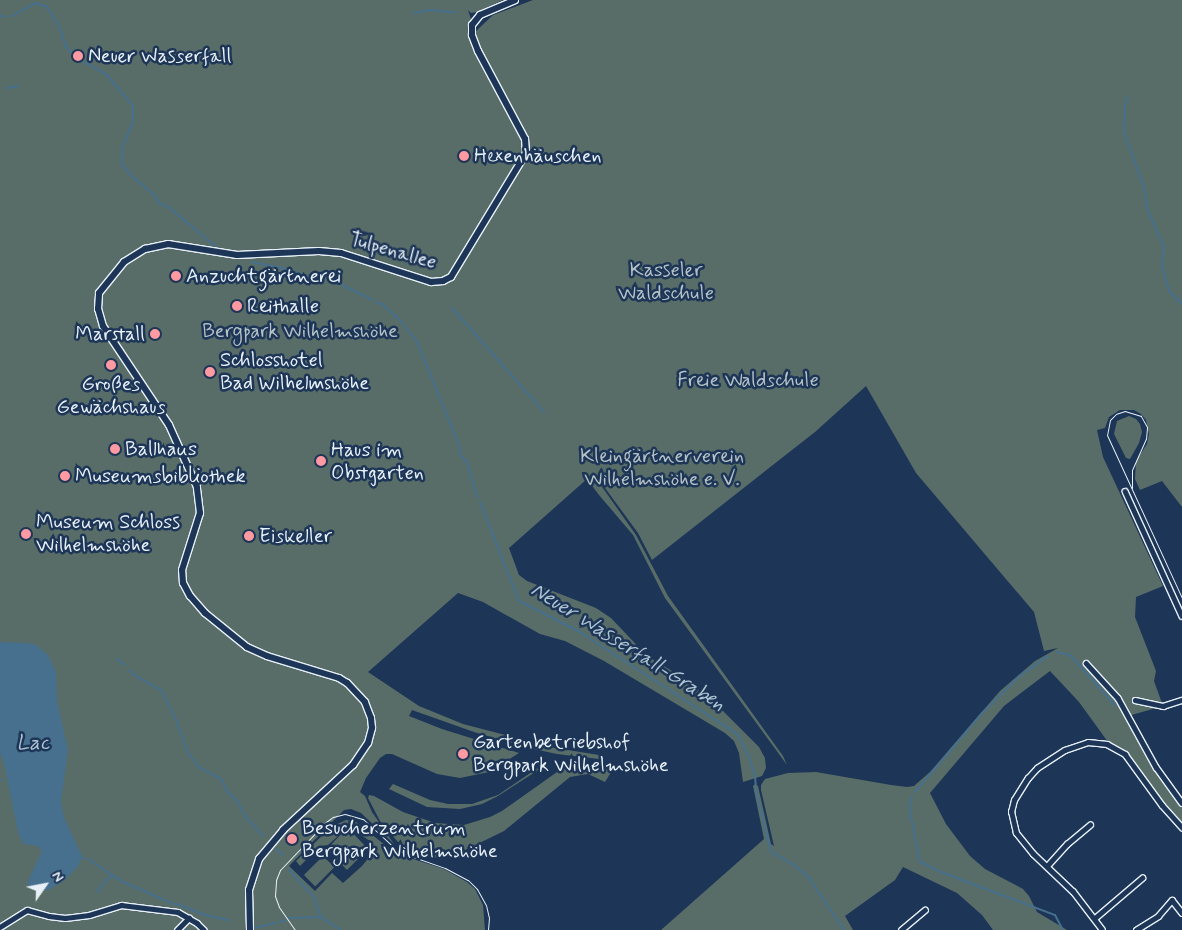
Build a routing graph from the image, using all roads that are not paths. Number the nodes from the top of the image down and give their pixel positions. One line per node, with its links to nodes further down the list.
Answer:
1 (515, 0): 19 (main road, Tulpenallee)
2 (1125, 491): 3 (street)
3 (1182, 616)
4 (1086, 663): 7 (street)
5 (1135, 700): 6 (street)
6 (1182, 700)
7 (1182, 803)
8 (1090, 825): 10 (street)
9 (1182, 827): 10 (street)
10 (1047, 866): 15 (street)
11 (1142, 878): 15 (street)
12 (924, 910): 20 (street)
13 (1182, 913): 22 (street)
14 (189, 918): 16 (street); 17 (street); 18 (street)
15 (1095, 918): 21 (street)
16 (0, 927)
17 (177, 930)
18 (204, 930)
19 (250, 930)
20 (901, 930)
21 (1102, 930)
22 (1136, 930)

